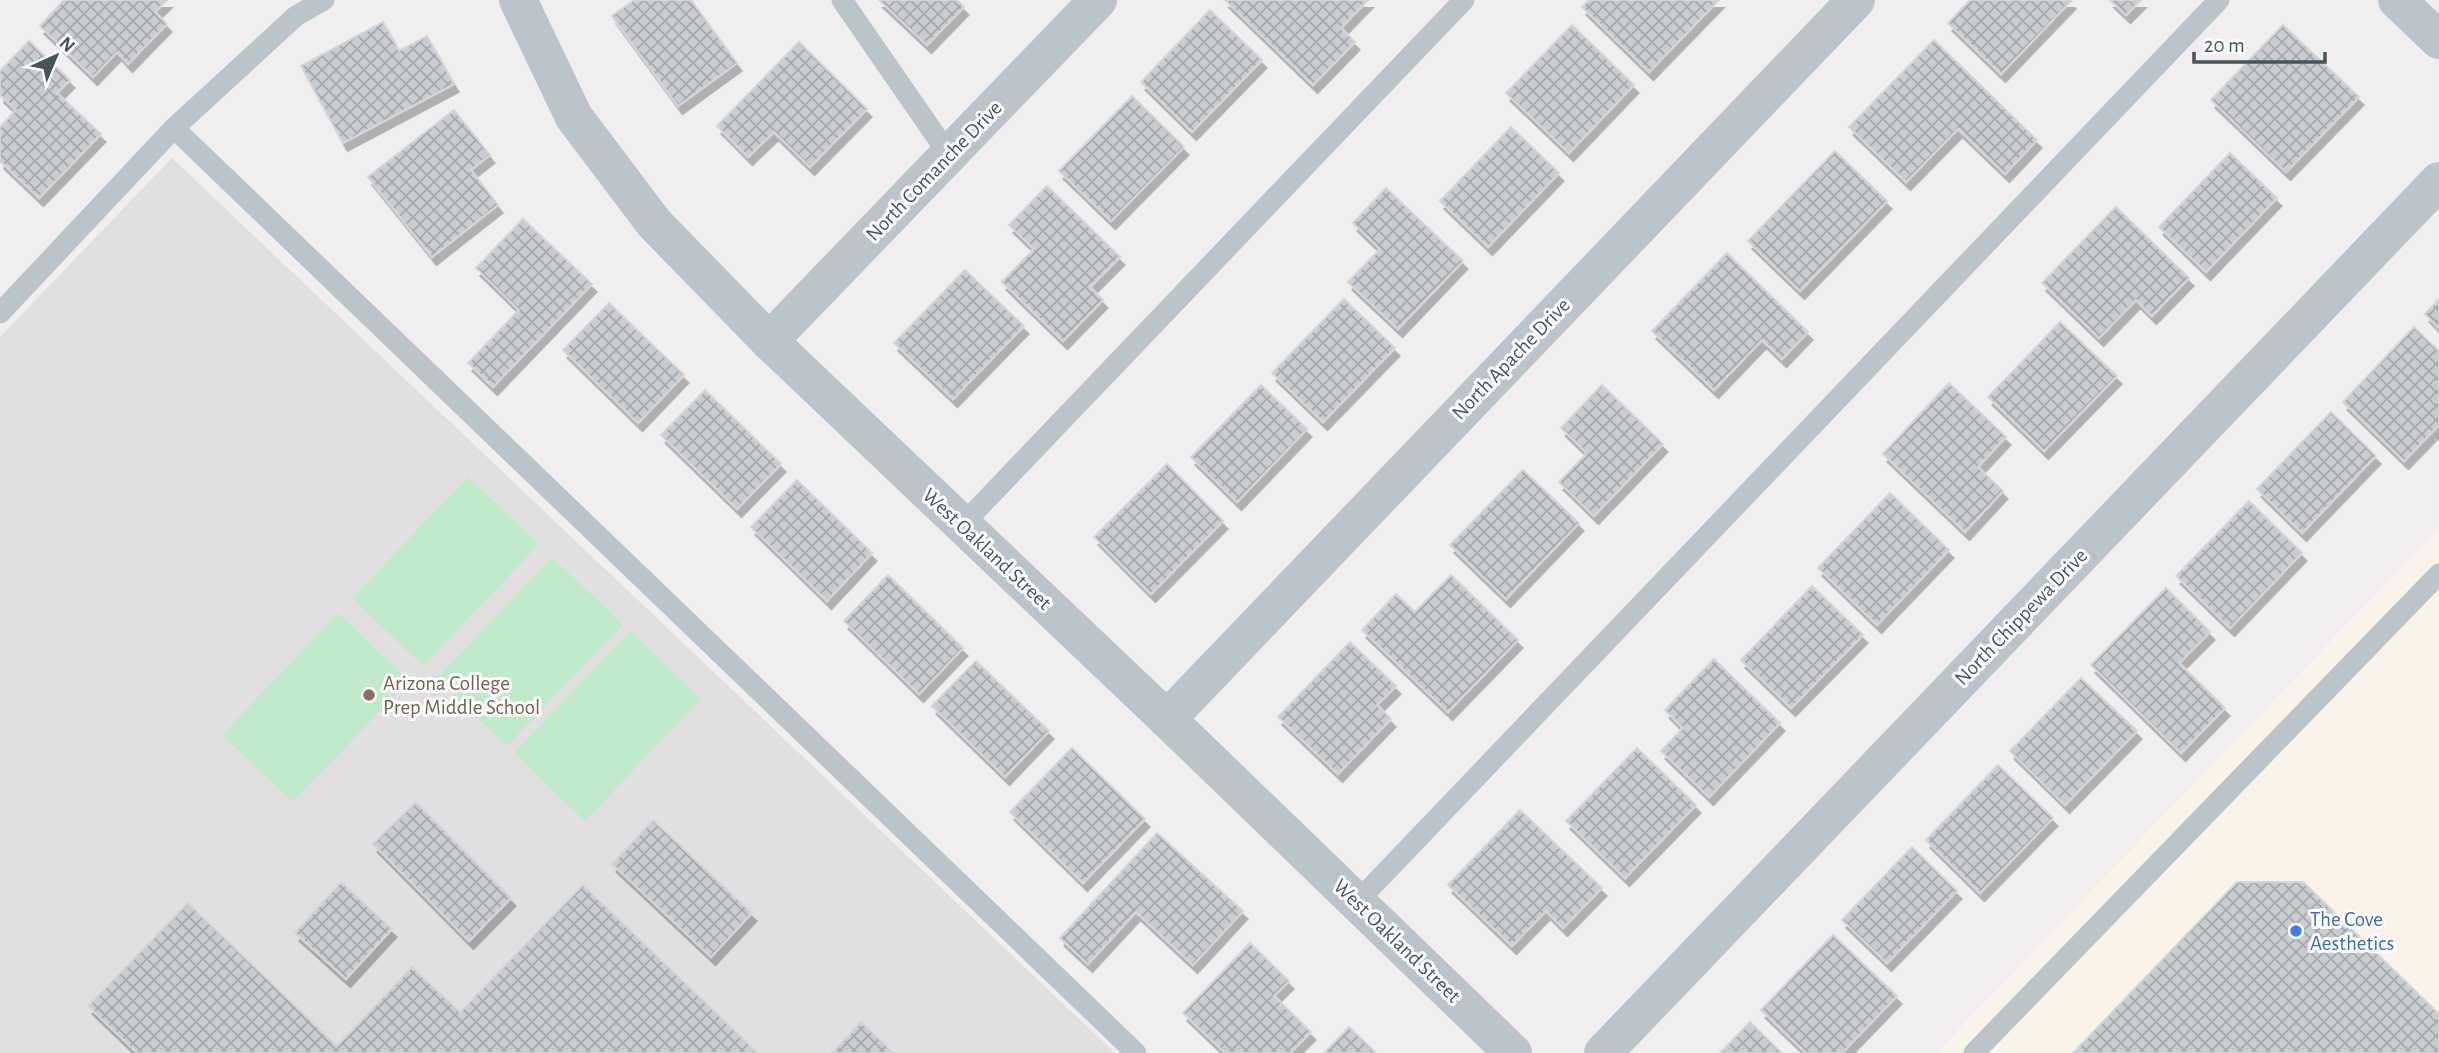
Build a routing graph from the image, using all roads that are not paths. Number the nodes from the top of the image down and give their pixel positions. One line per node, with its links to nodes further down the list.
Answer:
1 (324, 0): 10 (lane)
2 (518, 0): 14 (street, West Oakland Street)
3 (842, 0): 11 (lane)
4 (1098, 0): 11 (street, North Comanche Drive)
5 (1464, 0): 15 (lane)
6 (1856, 0): 17 (street, North Apache Drive)
7 (2220, 0): 18 (lane)
8 (2397, 0): 9 (street)
9 (2439, 40)
10 (174, 128): 13 (lane); 19 (lane)
11 (949, 155): 14 (street, North Comanche Drive)
12 (2439, 181): 21 (street, North Chippewa Drive)
13 (0, 313)
14 (769, 341): 15 (street, West Oakland Street)
15 (962, 525): 17 (street, West Oakland Street)
16 (2439, 574): 22 (lane)
17 (1167, 719): 18 (street, West Oakland Street)
18 (1357, 902): 20 (street, West Oakland Street)
19 (1136, 1053)
20 (1513, 1053)
21 (1603, 1053)
22 (1974, 1053)

